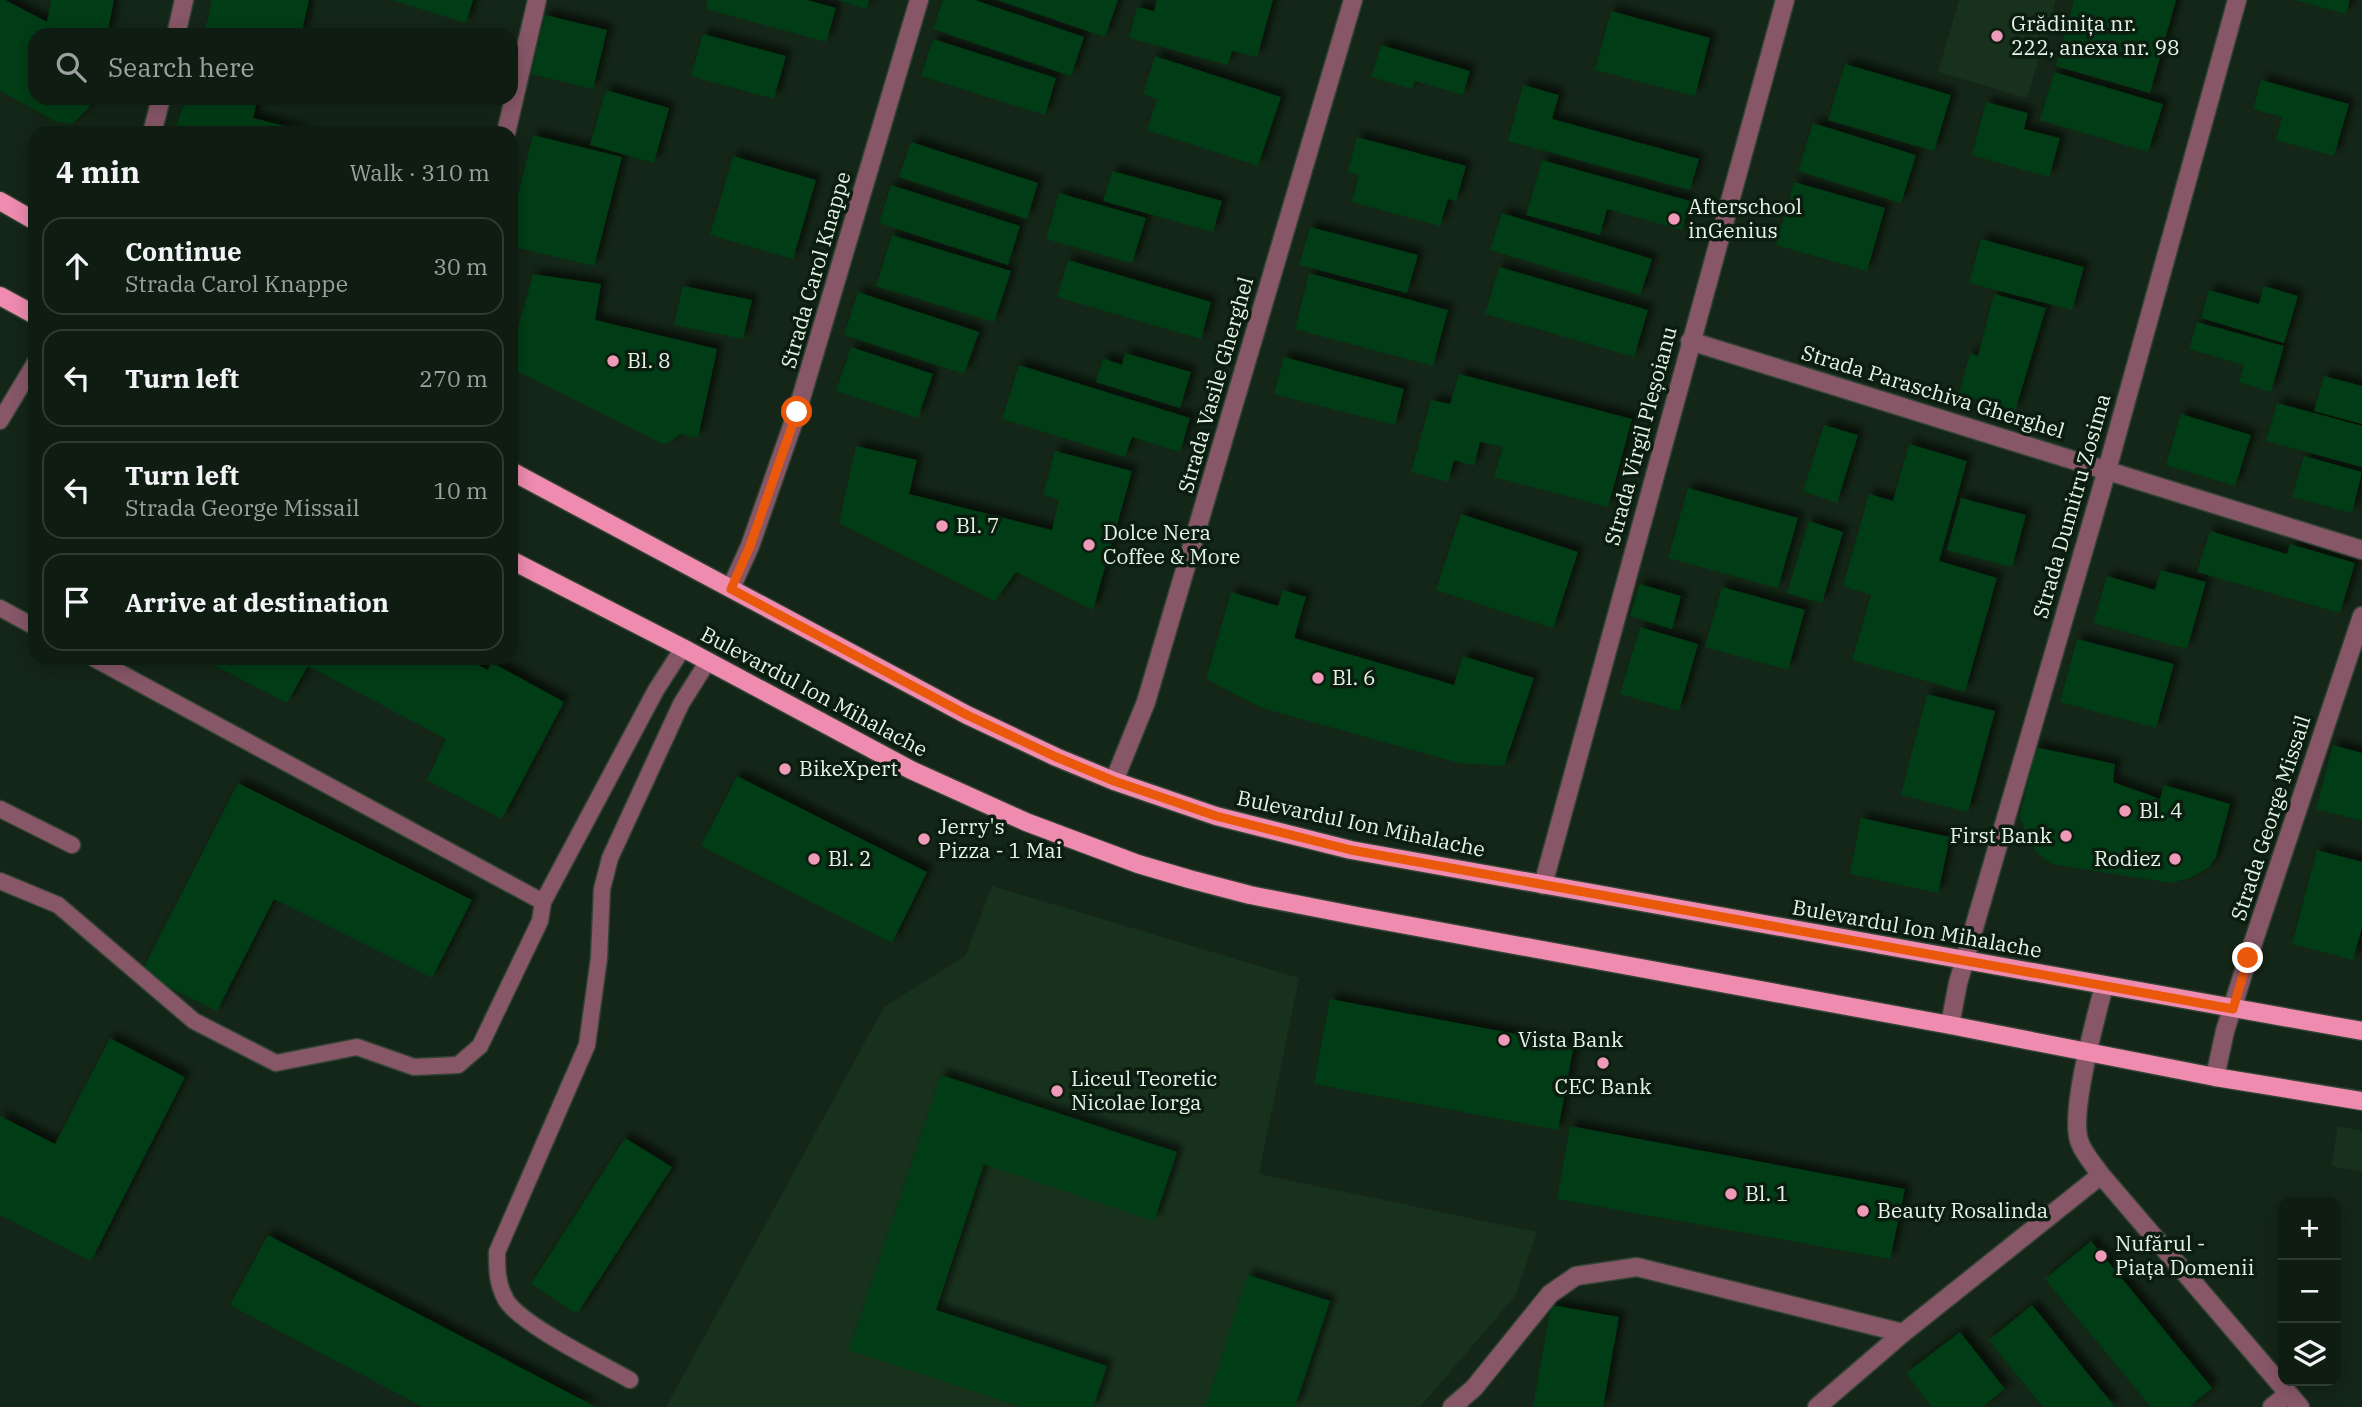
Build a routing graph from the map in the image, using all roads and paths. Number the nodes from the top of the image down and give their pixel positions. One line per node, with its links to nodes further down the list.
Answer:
1 (184, 0): 7 (street)
2 (537, 0): 8 (street)
3 (919, 0): 24 (street, Strada Carol Knappe)
4 (1353, 0): 31 (street, Strada Vasile Gherghel)
5 (1785, 0): 17 (street, Strada Virgil Pleșoianu)
6 (2237, 0): 20 (street, Strada Dumitru Zosima)
7 (178, 28)
8 (518, 82)
9 (158, 105): 11 (street)
10 (513, 105): 12 (street)
11 (154, 126)
12 (508, 126)
13 (0, 201): 14 (main road)
14 (28, 217)
15 (0, 296): 16 (main road)
16 (28, 311)
17 (1690, 341): 20 (street, Strada Paraschiva Gherghel); 35 (street, Strada Virgil Pleșoianu)
18 (28, 375): 19 (lane)
19 (0, 421)
20 (2107, 470): 22 (street, Strada Paraschiva Gherghel); 37 (street, Strada Dumitru Zosima)
21 (518, 475): 24 (main road, Bulevardul Ion Mihalache)
22 (2362, 550)
23 (518, 564): 28 (main road, Bulevardul Ion Mihalache)
24 (731, 589): 31 (main road, Bulevardul Ion Mihalache)
25 (0, 608): 27 (lane)
26 (2362, 616): 39 (street, Strada George Missail)
27 (28, 622)
28 (683, 648): 29 (main road, Bulevardul Ion Mihalache); 36 (lane)
29 (708, 661): 40 (main road, Bulevardul Ion Mihalache); 47 (lane)
30 (106, 665): 36 (lane)
31 (1114, 781): 35 (main road, Bulevardul Ion Mihalache)
32 (0, 809): 33 (lane)
33 (72, 845)
34 (0, 881): 36 (lane)
35 (1542, 885): 37 (main road, Bulevardul Ion Mihalache)
36 (543, 902)
37 (1965, 961): 38 (main road, Bulevardul Ion Mihalache); 40 (street, Strada Dumitru Zosima)
38 (2104, 986): 39 (main road, Bulevardul Ion Mihalache); 42 (street)
39 (2233, 1009): 41 (main road, Bulevardul Ion Mihalache); 43 (street, Strada George Missail)
40 (1950, 1025): 42 (main road, Bulevardul Ion Mihalache)
41 (2362, 1031)
42 (2088, 1053): 43 (main road, Bulevardul Ion Mihalache); 45 (street)
43 (2215, 1077): 44 (main road, Bulevardul Ion Mihalache)
44 (2362, 1101)
45 (2101, 1175): 46 (street); 48 (street)
46 (1903, 1333): 49 (street); 50 (street)
47 (630, 1380)
48 (2294, 1400): 51 (street)
49 (1452, 1407)
50 (1817, 1407)
51 (2272, 1407)

